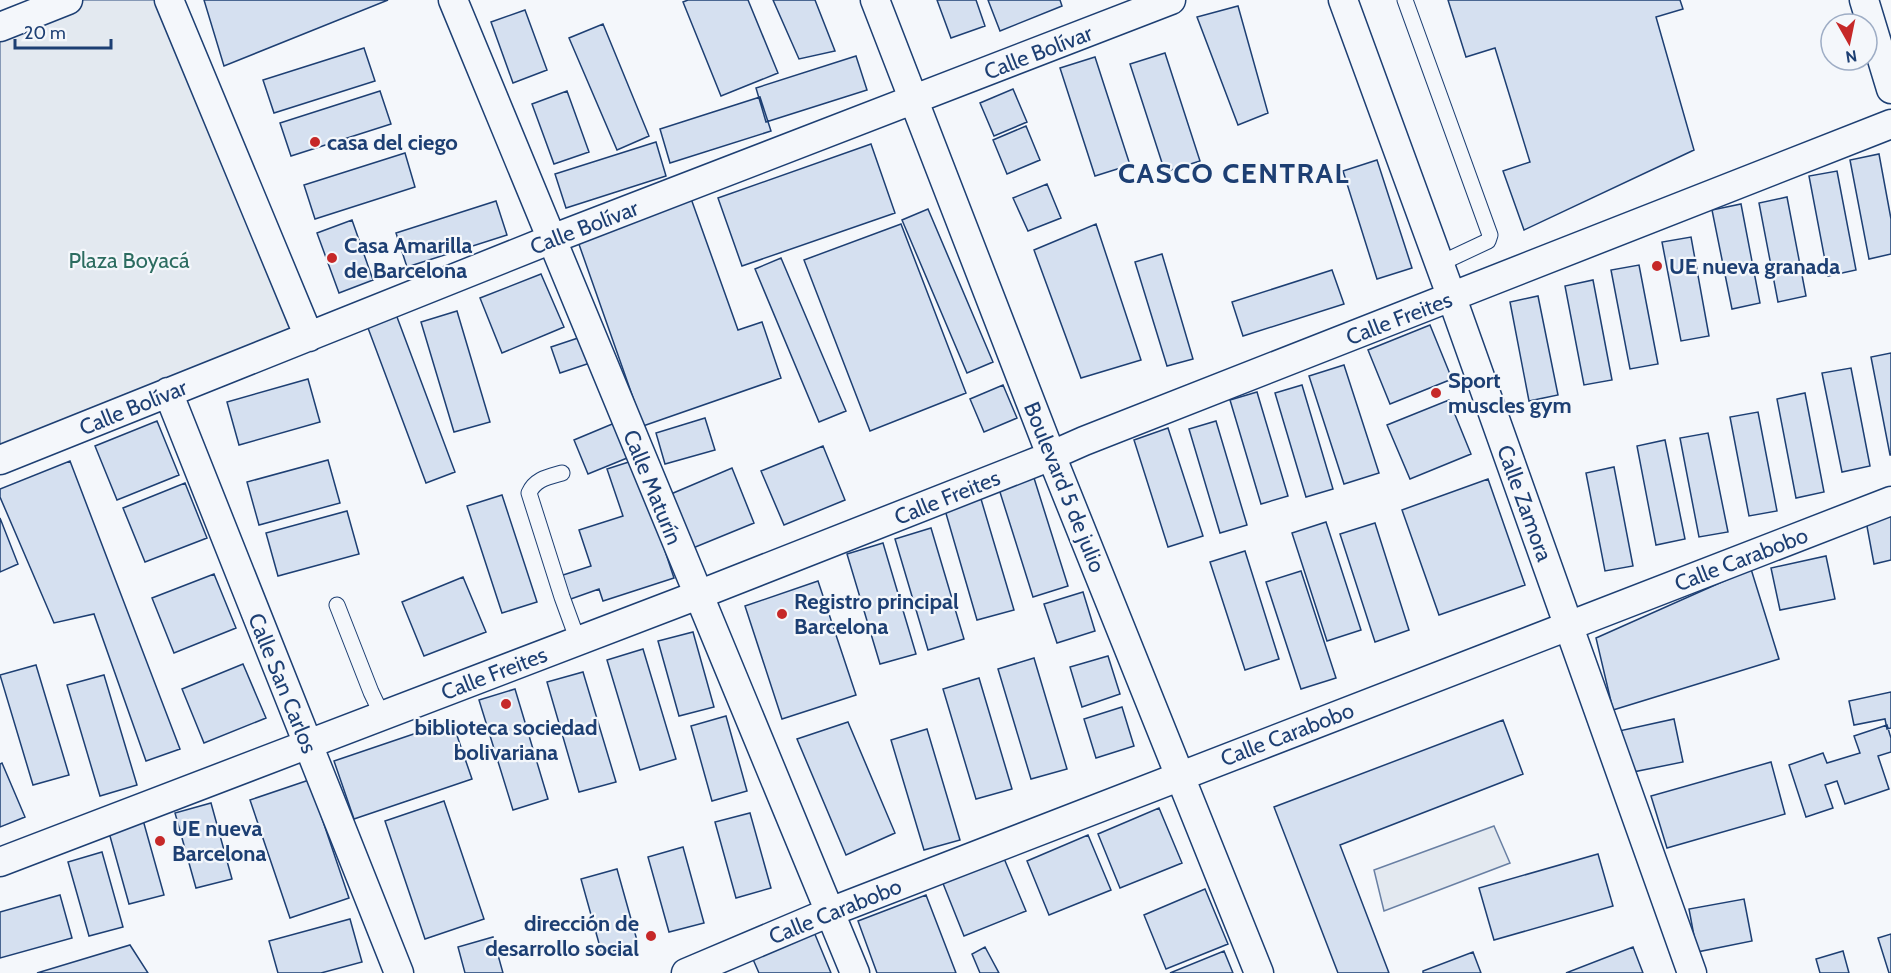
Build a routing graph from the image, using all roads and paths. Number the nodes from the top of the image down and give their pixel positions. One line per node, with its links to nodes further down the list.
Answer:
1 (68, 0): 9 (street)
2 (169, 0): 16 (street)
3 (453, 0): 13 (street, Calle Maturín)
4 (875, 0): 11 (street, Boulevard 5 de julio)
5 (1171, 0): 11 (street, Calle Bolívar)
6 (1343, 0): 14 (street, Calle Zamora)
7 (1405, 0): 14 (lane)
8 (1864, 0): 10 (street)
9 (14, 15)
10 (1891, 89)
11 (914, 100): 13 (street, Calle Bolívar); 18 (street, Boulevard 5 de julio)
12 (1891, 124): 15 (street, Calle Freites)
13 (552, 239): 16 (street, Calle Bolívar); 22 (street, Calle Maturín)
14 (1439, 264): 15 (street, Calle Zamora)
15 (1452, 297): 18 (street, Calle Freites); 24 (street, Calle Zamora)
16 (309, 337): 17 (street, Calle Bolívar)
17 (168, 392): 19 (street, Calle Bolívar); 27 (street, Calle San Carlos)
18 (1051, 455): 22 (street, Calle Freites); 28 (street, Boulevard 5 de julio)
19 (0, 460)
20 (562, 473): 25 (lane)
21 (1891, 501): 24 (street, Calle Carabobo)
22 (698, 595): 25 (street, Calle Freites); 30 (street, Calle Maturín)
23 (337, 605): 26 (lane)
24 (1569, 625): 28 (street, Calle Carabobo); 35 (street, Calle Zamora)
25 (578, 641): 26 (street, Calle Freites)
26 (382, 715): 27 (street, Calle Freites)
27 (307, 744): 29 (street, Calle Freites); 31 (street, Calle San Carlos)
28 (1181, 776): 30 (street, Calle Carabobo); 34 (street, Boulevard 5 de julio)
29 (0, 862)
30 (830, 912): 32 (street, Calle Carabobo); 33 (street, Calle Maturín)
31 (399, 973)
32 (686, 973)
33 (855, 973)
34 (1259, 973)
35 (1692, 973)

